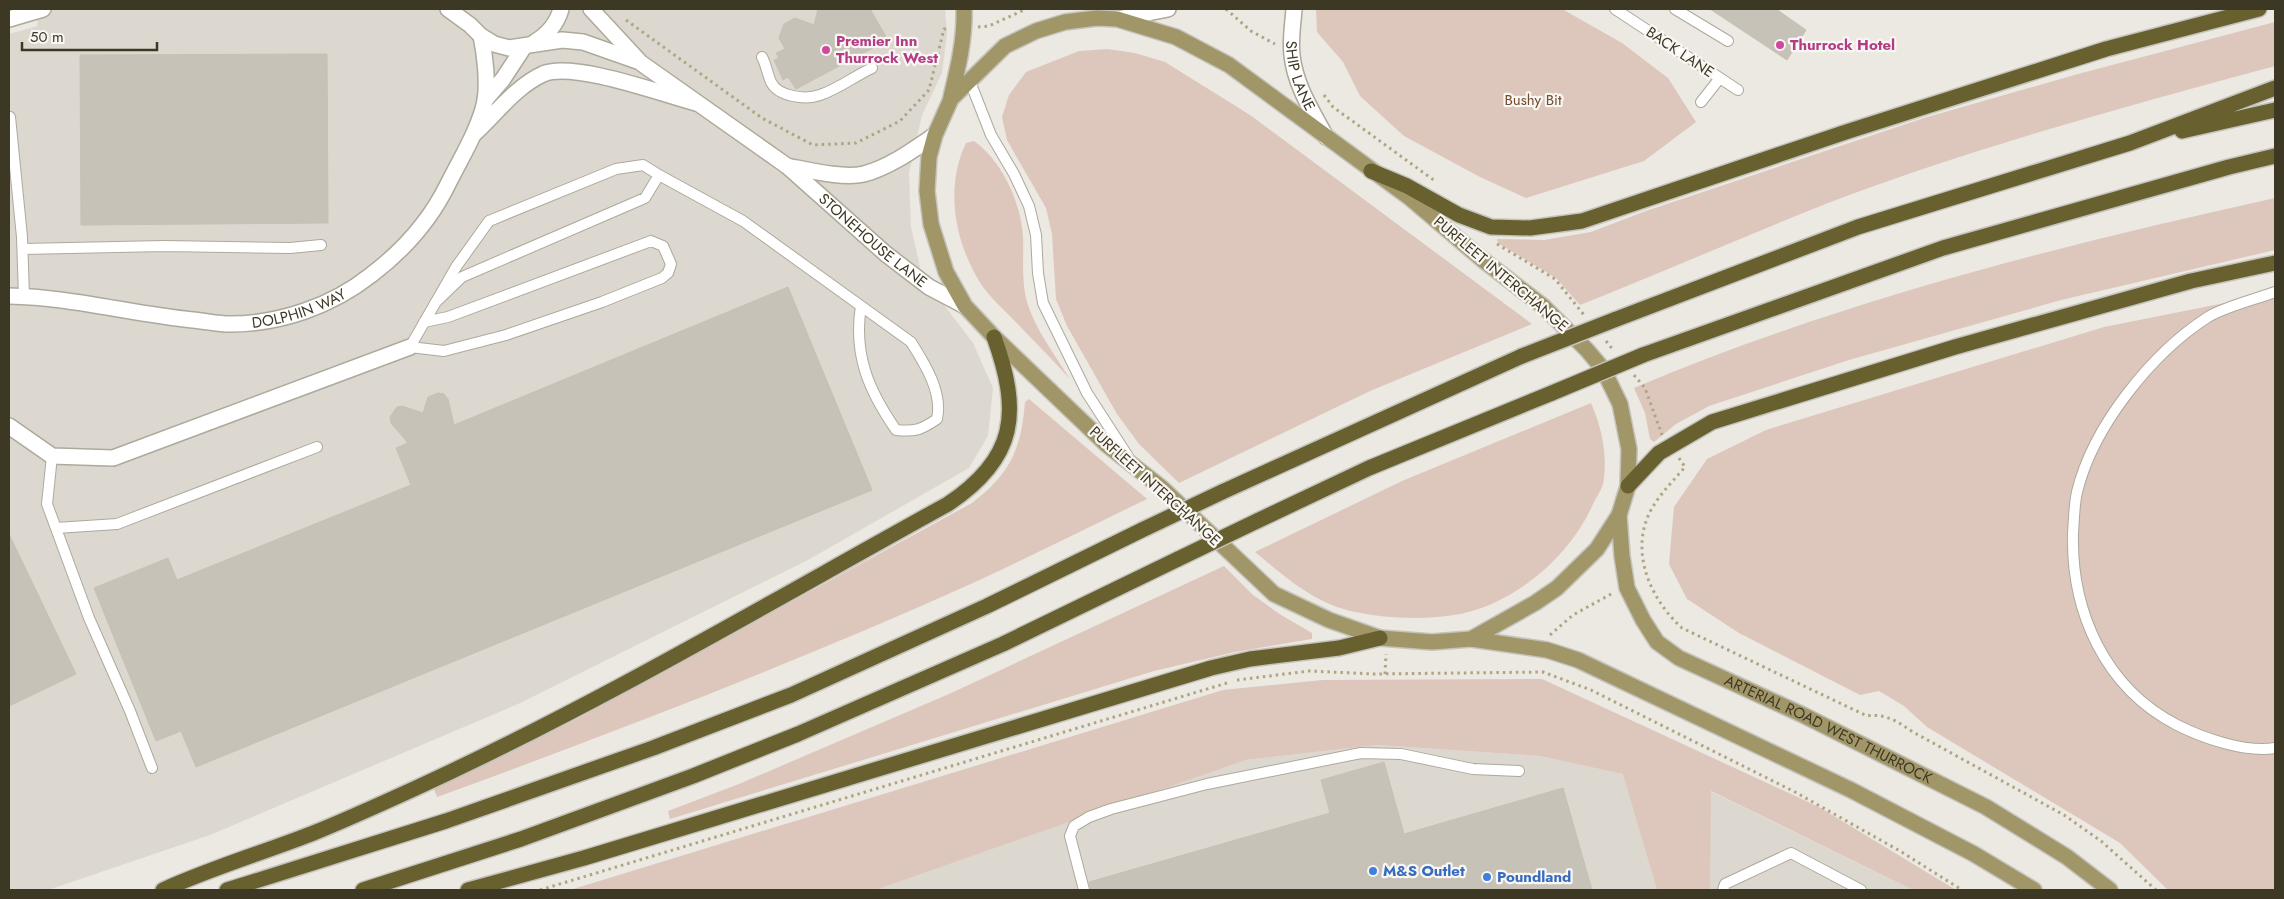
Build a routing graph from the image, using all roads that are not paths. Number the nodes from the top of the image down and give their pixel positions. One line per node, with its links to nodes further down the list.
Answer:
1 (43, 9): 14 (street)
2 (448, 9): 16 (street, STONEHOUSE LANE)
3 (464, 9): 16 (street, STONEHOUSE LANE)
4 (561, 9): 19 (street)
5 (591, 9): 21 (street, STONEHOUSE LANE)
6 (964, 9): 27 (main road)
7 (1072, 9): 13 (main road)
8 (1168, 9): 15 (street)
9 (1294, 9): 35 (street, SHIP LANE)
10 (1615, 9): 23 (lane, BACK LANE)
11 (1675, 9): 18 (lane)
12 (2259, 9): 39 (highway)
13 (1097, 18): 15 (main road, PURFLEET INTERCHANGE); 24 (main road, PURFLEET INTERCHANGE)
14 (9, 19)
15 (1117, 19): 35 (main road, PURFLEET INTERCHANGE)
16 (470, 25): 17 (street, STONEHOUSE LANE)
17 (481, 36): 19 (street, STONEHOUSE LANE); 28 (street, DOLPHIN WAY)
18 (1728, 41)
19 (529, 45): 21 (street, STONEHOUSE LANE); 28 (street, DOLPHIN WAY)
20 (762, 57): 22 (lane)
21 (641, 63): 30 (street, STONEHOUSE LANE)
22 (872, 68)
23 (1720, 78): 26 (lane, BACK LANE); 29 (lane, BACK LANE)
24 (969, 79): 27 (main road, PURFLEET INTERCHANGE); 55 (lane)
25 (2275, 88): 36 (highway)
26 (1738, 90)
27 (951, 99): 33 (main road, PURFLEET INTERCHANGE)
28 (485, 100): 34 (street, DOLPHIN WAY)
29 (1701, 102)
30 (697, 104): 34 (street); 38 (street, STONEHOUSE LANE)
31 (2275, 110): 36 (highway)
32 (10, 117): 42 (lane)
33 (935, 135): 38 (street, STONEHOUSE LANE); 48 (main road, PURFLEET INTERCHANGE)
34 (472, 137): 45 (street, DOLPHIN WAY)
35 (1326, 137): 39 (main road, PURFLEET INTERCHANGE)
36 (2130, 143): 65 (highway, bridge)
37 (2275, 156): 66 (highway, bridge)
38 (787, 166): 48 (street, STONEHOUSE LANE)
39 (1371, 170): 56 (main road, PURFLEET INTERCHANGE)
40 (658, 175): 46 (lane); 46 (lane); 47 (lane)
41 (321, 245): 42 (lane)
42 (23, 249): 45 (lane)
43 (2275, 263): 56 (highway)
44 (2275, 292): 61 (lane)
45 (16, 296)
46 (434, 304): 49 (lane)
47 (861, 306): 47 (lane)
48 (965, 306): 50 (main road, PURFLEET INTERCHANGE)
49 (424, 322): 51 (lane); 51 (lane)
50 (994, 337): 55 (main road, PURFLEET INTERCHANGE); 64 (highway)
51 (410, 347): 54 (street)
52 (9, 426): 54 (street)
53 (317, 447): 58 (lane)
54 (52, 456): 58 (lane)
55 (1132, 463): 59 (main road, PURFLEET INTERCHANGE)
56 (1628, 486): 57 (main road, PURFLEET INTERCHANGE)
57 (1619, 515): 60 (main road, PURFLEET INTERCHANGE); 72 (main road, ARTERIAL ROAD WEST THURROCK)
58 (56, 528): 62 (lane)
59 (1380, 638): 60 (main road, PURFLEET INTERCHANGE); 67 (highway)
60 (1471, 639): 71 (main road)
61 (2275, 748)
62 (152, 768)
63 (1519, 771): 68 (lane)
64 (163, 890)
65 (226, 890)
66 (363, 890)
67 (468, 890)
68 (1084, 890)
69 (1723, 890): 70 (lane)
70 (1861, 890)
71 (2034, 890)
72 (2110, 890)

